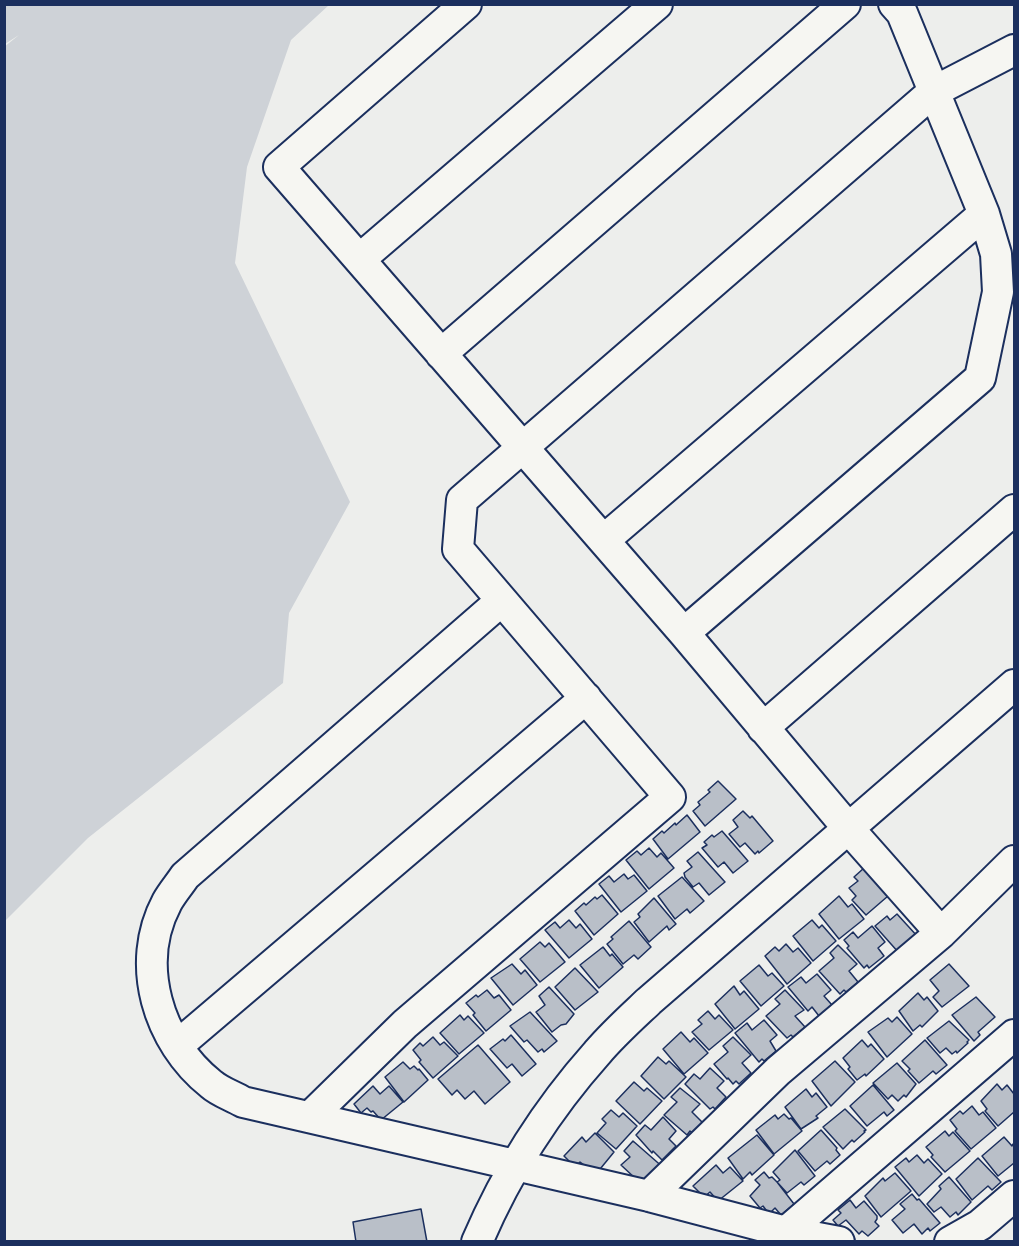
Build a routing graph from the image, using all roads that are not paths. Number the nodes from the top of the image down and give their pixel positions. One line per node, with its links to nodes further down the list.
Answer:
1 (466, 4): 8 (street)
2 (657, 4): 8 (street)
3 (845, 4): 9 (street)
4 (894, 4): 6 (street)
5 (1014, 50): 6 (street)
6 (933, 92): 7 (street); 10 (street)
7 (984, 214): 12 (street); 14 (street)
8 (360, 259): 9 (street)
9 (441, 354): 10 (street)
10 (521, 447): 12 (street); 13 (street)
11 (1014, 510): 17 (street)
12 (603, 540): 14 (street)
13 (501, 601): 16 (street); 22 (street)
14 (684, 633): 17 (street)
15 (1014, 685): 18 (street)
16 (586, 698): 22 (street); 23 (street)
17 (763, 728): 18 (street)
18 (848, 828): 20 (street); 24 (street)
19 (1014, 861): 20 (street)
20 (941, 933): 25 (street)
21 (1014, 1035): 27 (street)
22 (177, 1046): 23 (street)
23 (310, 1118): 24 (street)
24 (516, 1165): 25 (street); 28 (street)
25 (649, 1196): 27 (street)
26 (1014, 1196): 30 (street)
27 (786, 1232): 29 (street)
28 (477, 1242)
29 (838, 1242)
30 (950, 1242)

